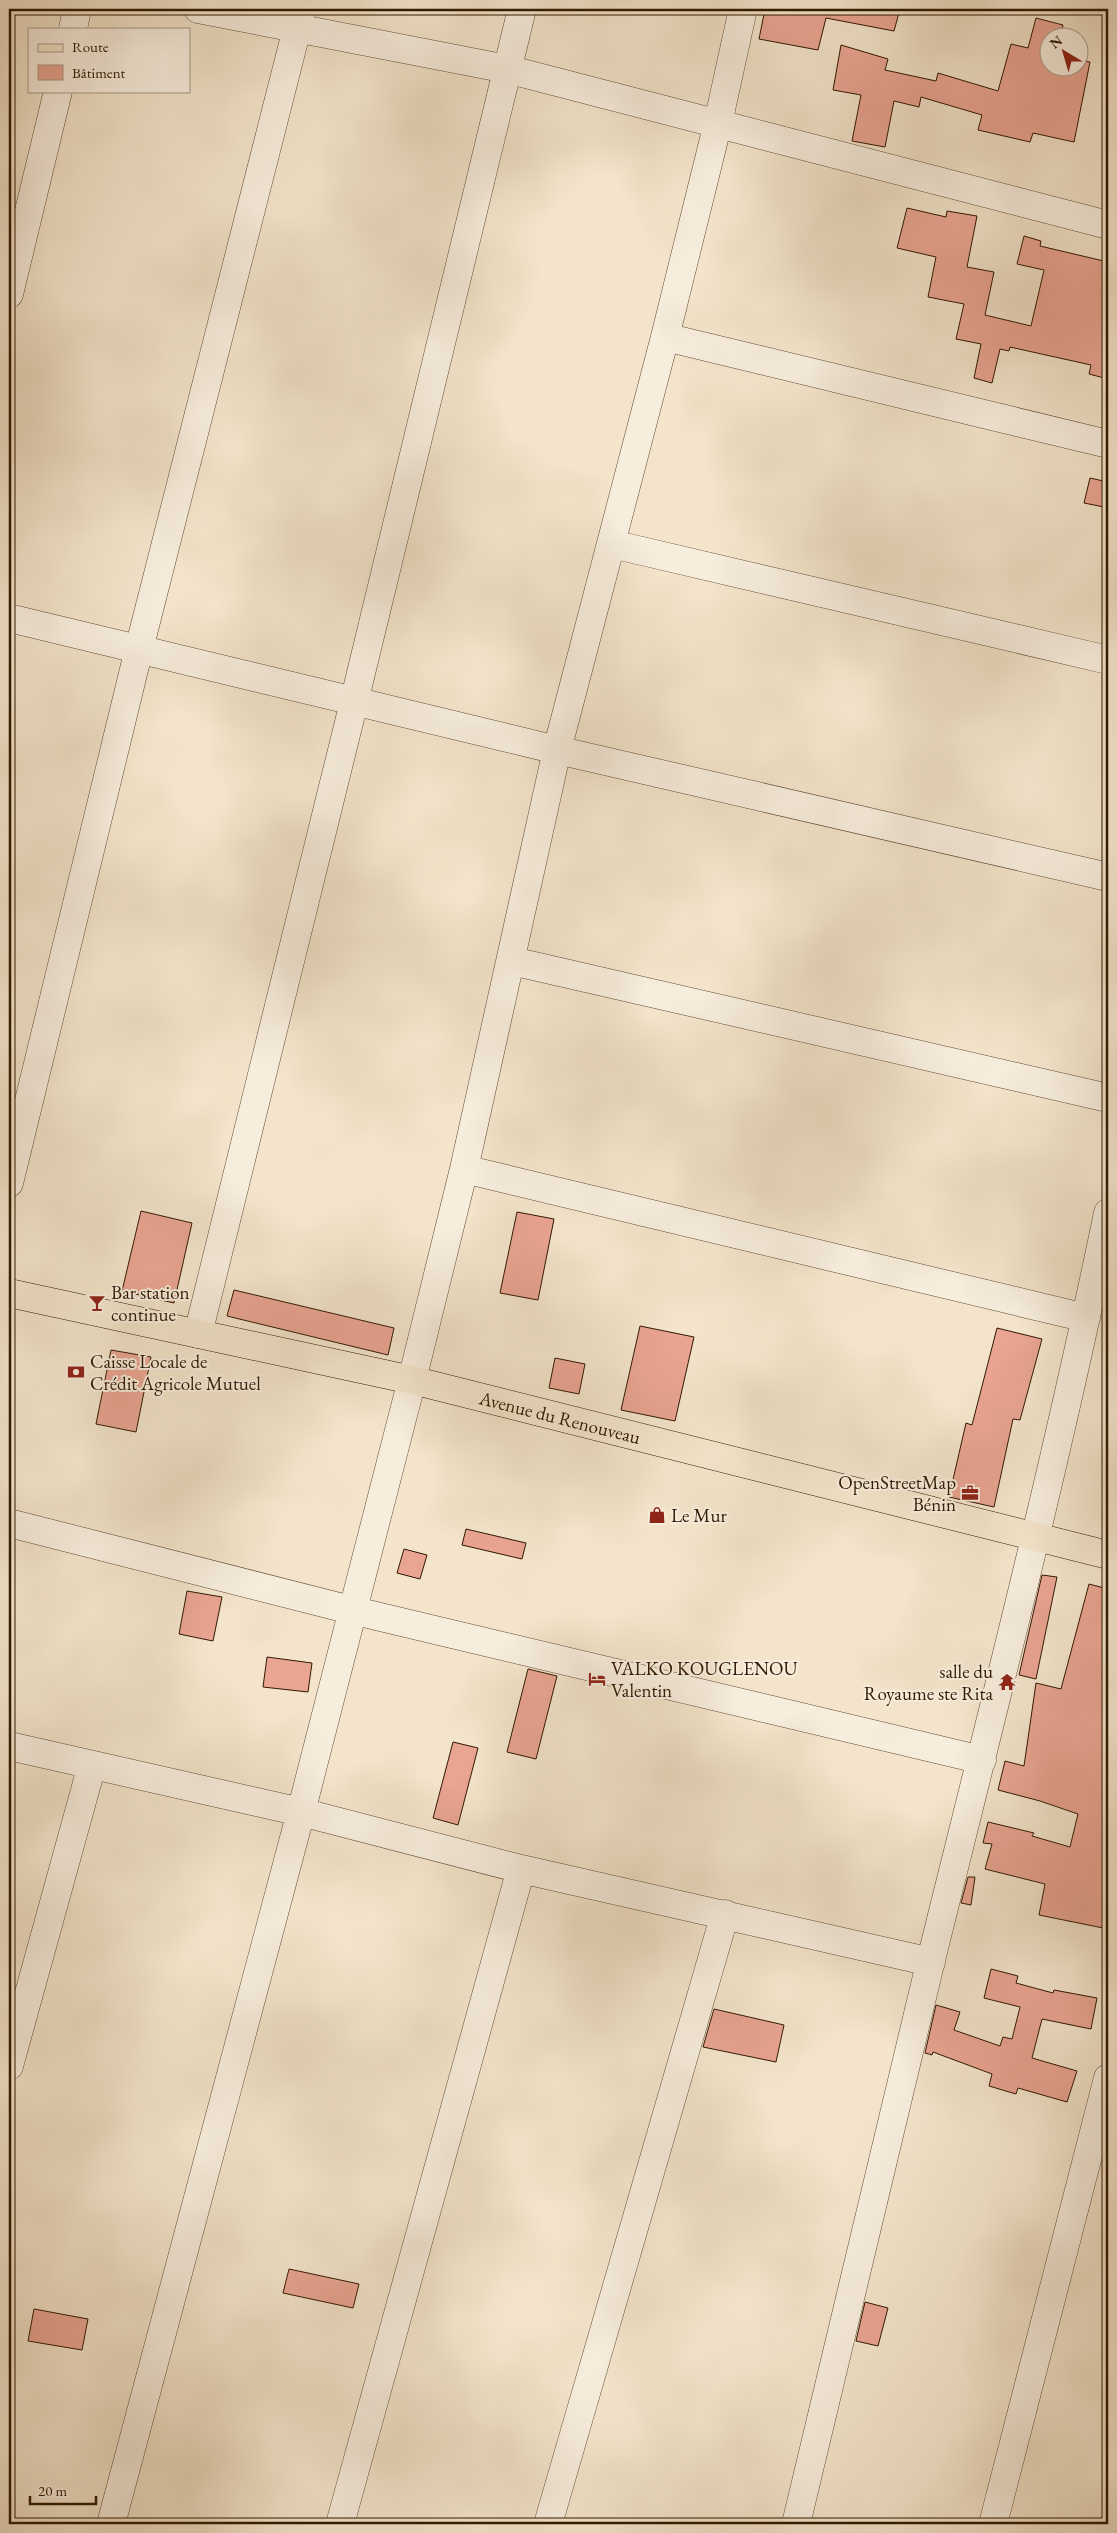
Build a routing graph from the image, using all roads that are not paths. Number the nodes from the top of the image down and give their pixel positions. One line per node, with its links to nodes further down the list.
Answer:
1 (78, 9): 6 (street)
2 (198, 9): 5 (street)
3 (522, 9): 7 (street)
4 (743, 9): 9 (street)
5 (300, 18): 7 (street); 16 (street)
6 (73, 28)
7 (507, 69): 9 (street); 18 (street)
8 (58, 92): 11 (street)
9 (718, 123): 10 (street); 12 (street)
10 (1108, 225)
11 (9, 294)
12 (665, 337): 13 (street); 14 (street)
13 (1108, 444)
14 (612, 544): 17 (street); 19 (street)
15 (9, 618): 16 (street)
16 (139, 650): 18 (street); 24 (street)
17 (1108, 660)
18 (354, 702): 19 (street); 28 (street)
19 (557, 750): 20 (street); 21 (street)
20 (1108, 877)
21 (512, 961): 22 (street); 23 (street)
22 (1108, 1098)
23 (464, 1169): 27 (street); 29 (street)
24 (9, 1183)
25 (1108, 1213): 27 (street)
26 (9, 1293): 28 (main road, Avenue du Renouveau)
27 (1086, 1318): 31 (street)
28 (198, 1334): 29 (main road, Avenue du Renouveau)
29 (412, 1380): 31 (main road, Avenue du Renouveau); 33 (street)
30 (9, 1523): 33 (street)
31 (1035, 1538): 32 (main road, Avenue du Renouveau); 35 (street)
32 (1108, 1555)
33 (352, 1610): 35 (street); 37 (street)
34 (9, 1746): 36 (street)
35 (982, 1760): 40 (street)
36 (92, 1765): 37 (street); 41 (street)
37 (302, 1812): 38 (street); 43 (street)
38 (521, 1869): 39 (street); 44 (street)
39 (724, 1914): 40 (street); 45 (street)
40 (931, 1962): 46 (street)
41 (9, 2066)
42 (1108, 2078): 47 (street)
43 (111, 2524)
44 (340, 2524)
45 (548, 2524)
46 (796, 2524)
47 (993, 2524)

